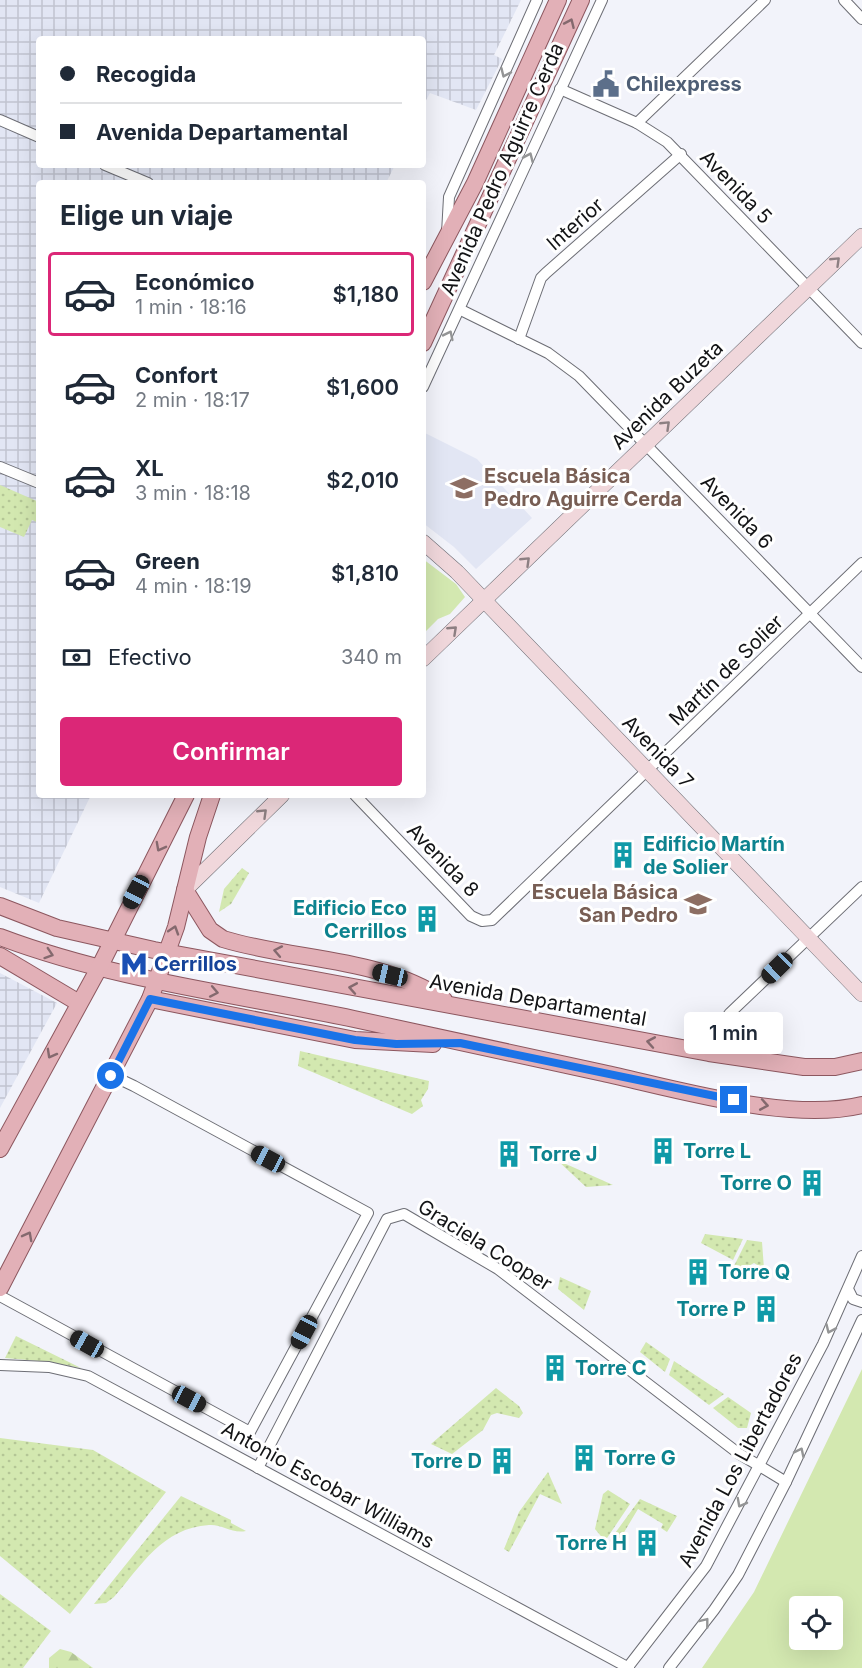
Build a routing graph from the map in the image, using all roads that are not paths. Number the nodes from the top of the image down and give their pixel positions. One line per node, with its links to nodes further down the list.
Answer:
1 (537, 0): 16 (street, Avenida Pedro Aguirre Cerda, one-way to 16)
2 (558, 0): 16 (main road, Avenida Pedro Aguirre Cerda)
3 (581, 0): 20 (main road, Avenida Pedro Aguirre Cerda, one-way to 3)
4 (602, 0): 8 (street, Avenida Pedro Aguirre Cerda)
5 (765, 0): 10 (street)
6 (844, 0): 7 (street)
7 (862, 19)
8 (560, 89): 10 (street, Avenida 5); 19 (street, Avenida Pedro Aguirre Cerda, one-way to 8)
9 (0, 120): 11 (street)
10 (637, 123): 12 (street, Avenida 5)
11 (36, 136)
12 (681, 154): 18 (street, Avenida 5); 21 (street, Interior)
13 (112, 168): 14 (street)
14 (141, 180)
15 (862, 236): 18 (main road, Avenida Buzeta, one-way to 15)
16 (448, 237): 17 (main road, Avenida Pedro Aguirre Cerda)
17 (426, 277)
18 (808, 288): 22 (street, Avenida 5); 24 (main road, Avenida Buzeta, one-way to 18)
19 (461, 310): 21 (street, Avenida 6); 23 (street, Avenida Pedro Aguirre Cerda, one-way to 19)
20 (426, 337)
21 (519, 339): 24 (street, Avenida 6)
22 (862, 343)
23 (426, 381)
24 (646, 444): 29 (main road, Avenida Buzeta, one-way to 24); 30 (street, Avenida 6)
25 (0, 467): 26 (street)
26 (36, 482)
27 (426, 545): 29 (main road, Avenida 7)
28 (862, 563): 30 (street, Martín de Solier)
29 (483, 601): 31 (main road, Avenida Buzeta, one-way to 29); 33 (main road, Avenida 7)
30 (810, 614): 32 (street, Avenida 6); 33 (street, Martín de Solier)
31 (426, 656)
32 (862, 668)
33 (647, 771): 41 (street, Martín de Solier); 43 (main road, Avenida 7)
34 (184, 798): 44 (main road, one-way to 44)
35 (211, 798): 39 (main road)
36 (279, 798): 39 (main road, one-way to 36)
37 (358, 798): 41 (street, Avenida 8)
38 (862, 886): 43 (street)
39 (186, 890): 45 (main road, one-way to 39); 52 (main road, one-way to 39)
40 (0, 906): 44 (main road, Avenida Departamental)
41 (482, 921)
42 (0, 937): 47 (main road, one-way to 47)
43 (808, 938): 49 (main road, Avenida 7); 54 (street)
44 (112, 941): 45 (main road, Avenida Departamental); 47 (main road)
45 (167, 953): 48 (main road); 52 (main road, Avenida Departamental, one-way to 45)
46 (0, 956): 51 (main road)
47 (99, 968): 48 (main road); 51 (main road)
48 (157, 981): 50 (main road); 53 (main road, one-way to 53)
49 (862, 994)
50 (150, 999): 53 (main road); 56 (main road)
51 (80, 1003): 58 (main road, one-way to 58)
52 (452, 1006): 54 (main road, Avenida Departamental, one-way to 52)
53 (460, 1043): 57 (main road, one-way to 57)
54 (709, 1053): 55 (main road, Avenida Departamental)
55 (862, 1061)
56 (111, 1076): 60 (main road, one-way to 56); 62 (street)
57 (862, 1105)
58 (0, 1149)
59 (862, 1256): 61 (street, Avenida Los Libertadores)
60 (0, 1287)
61 (848, 1289): 63 (street); 66 (street, Avenida Los Libertadores, one-way to 66)
62 (0, 1296)
63 (862, 1302)
64 (862, 1320): 68 (street, one-way to 64)
65 (0, 1365): 67 (street, Antonio Escobar Williams)
66 (760, 1467): 67 (street, Graciela Cooper); 68 (street, Graciela Cooper); 69 (street, Avenida Los Libertadores, one-way to 69)
67 (258, 1468): 69 (street, Antonio Escobar Williams)
68 (786, 1482): 70 (street, one-way to 68)
69 (629, 1668)
70 (669, 1668)

